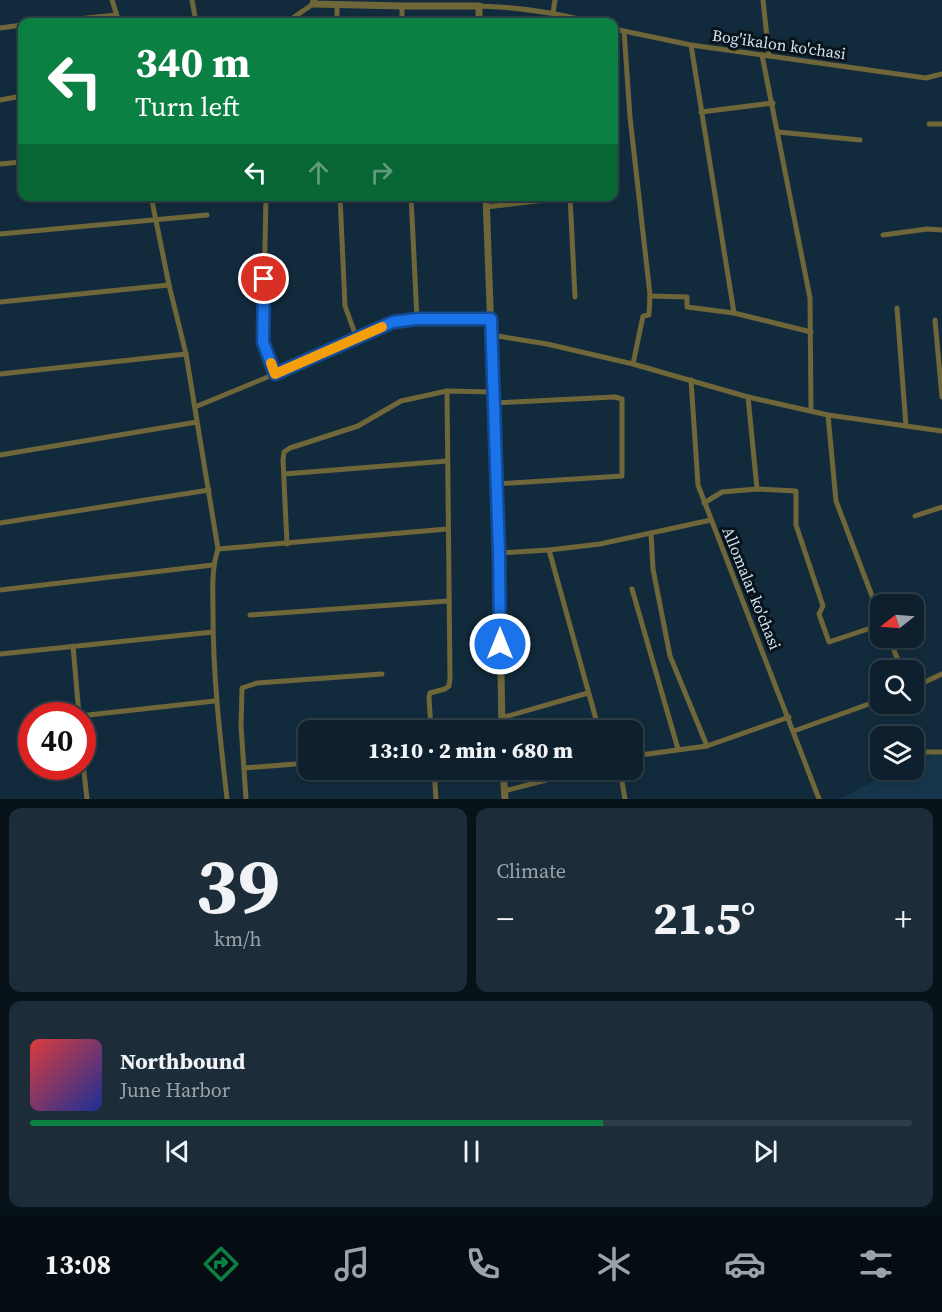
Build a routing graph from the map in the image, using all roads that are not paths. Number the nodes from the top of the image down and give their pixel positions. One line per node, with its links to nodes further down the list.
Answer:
1 (112, 0): 13 (street)
2 (192, 0): 17 (street)
3 (555, 0): 12 (street)
4 (763, 0): 28 (street)
5 (313, 2): 9 (street); 18 (street)
6 (389, 3): 9 (street); 10 (street)
7 (445, 3): 10 (street); 11 (street)
8 (515, 3): 11 (street); 12 (street)
9 (337, 4): 19 (street)
10 (402, 6): 20 (street)
11 (479, 6): 21 (street)
12 (553, 13): 14 (street)
13 (116, 15): 15 (street); 16 (street)
14 (562, 15): 22 (street)
15 (87, 18)
16 (117, 18)
17 (195, 18)
18 (292, 18)
19 (337, 18)
20 (402, 18)
21 (479, 18)
22 (574, 18)
23 (18, 26): 24 (street)
24 (0, 28)
25 (618, 30): 26 (street, Bog'ikalon ko'chasi)
26 (624, 31): 27 (street, Bog'ikalon ko'chasi); 54 (street)
27 (691, 45): 28 (street, Bog'ikalon ko'chasi); 33 (street)
28 (766, 56): 29 (street, Bog'ikalon ko'chasi); 32 (street)
29 (942, 74)
30 (18, 97): 31 (street)
31 (0, 100)
32 (773, 103): 33 (street); 36 (street)
33 (701, 112): 58 (street)
34 (929, 124): 35 (street)
35 (942, 124)
36 (778, 132): 37 (street); 62 (street)
37 (860, 140)
38 (18, 162): 39 (street)
39 (0, 164)
40 (153, 201): 49 (street)
41 (266, 201): 68 (street)
42 (340, 201): 64 (street)
43 (411, 201): 59 (street)
44 (486, 201): 47 (street)
45 (536, 201): 47 (street)
46 (570, 201): 55 (street)
47 (486, 207): 60 (street)
48 (207, 215): 49 (street)
49 (155, 219): 51 (street); 53 (street)
50 (942, 230): 52 (street)
51 (0, 234)
52 (883, 235)
53 (169, 285): 56 (street); 65 (street)
54 (650, 296): 58 (street); 66 (street)
55 (575, 297)
56 (0, 302)
57 (897, 308): 79 (street)
58 (734, 313): 62 (street)
59 (417, 319): 60 (street); 64 (street)
60 (491, 319): 63 (street)
61 (935, 320): 73 (street)
62 (811, 332): 76 (street)
63 (492, 335): 66 (street); 71 (street)
64 (357, 339): 68 (street)
65 (186, 354): 67 (street); 75 (street)
66 (633, 364): 69 (street)
67 (0, 374)
68 (275, 374): 75 (street)
69 (691, 380): 72 (street); 87 (street, Allomalar ko'chasi)
70 (447, 391): 71 (street); 82 (street); 83 (street)
71 (493, 392): 74 (street)
72 (748, 397): 76 (street); 85 (street)
73 (942, 397)
74 (494, 403): 84 (street); 84 (street)
75 (195, 407): 78 (street)
76 (811, 410): 77 (street)
77 (828, 415): 79 (street); 101 (street)
78 (197, 422): 81 (street); 86 (street)
79 (906, 426): 80 (street)
80 (942, 431)
81 (0, 455)
82 (447, 461): 83 (street); 92 (street)
83 (284, 474): 94 (street)
84 (496, 484): 97 (street)
85 (757, 489): 87 (street); 104 (street)
86 (209, 490): 91 (street); 95 (street)
87 (704, 503): 90 (street, Allomalar ko'chasi)
88 (942, 507): 89 (street)
89 (915, 516)
90 (711, 520): 93 (street); 116 (street, Allomalar ko'chasi)
91 (0, 523)
92 (447, 529): 94 (street); 102 (street)
93 (651, 534): 96 (street); 121 (street)
94 (287, 544): 95 (street)
95 (218, 549): 98 (street)
96 (549, 550): 97 (street); 111 (street)
97 (499, 553): 117 (street)
98 (213, 565): 100 (street); 105 (street)
99 (632, 589): 122 (street)
100 (0, 590)
101 (871, 594)
102 (448, 601): 103 (street); 118 (street)
103 (250, 615)
104 (870, 628)
105 (213, 632): 106 (street); 112 (street)
106 (73, 646): 107 (street); 113 (street)
107 (0, 654)
108 (382, 674): 127 (street)
109 (942, 674): 110 (street)
110 (924, 682)
111 (588, 693): 117 (street); 119 (street)
112 (215, 701): 115 (street); 135 (street)
113 (78, 702)
114 (870, 704): 120 (street)
115 (96, 713)
116 (789, 717): 120 (street, Allomalar ko'chasi); 121 (street)
117 (501, 718)
118 (431, 720)
119 (596, 720)
120 (794, 731): 139 (street, Allomalar ko'chasi)
121 (707, 746): 122 (street)
122 (678, 749): 125 (street)
123 (924, 752): 124 (street)
124 (942, 752)
125 (643, 754)
126 (298, 764): 127 (street)
127 (244, 768): 136 (street)
128 (85, 780): 134 (street)
129 (435, 780): 137 (street)
130 (504, 780): 133 (street)
131 (553, 780): 133 (street)
132 (622, 780): 138 (street)
133 (505, 795)
134 (87, 799)
135 (227, 799)
136 (246, 799)
137 (436, 799)
138 (625, 799)
139 (819, 799)

